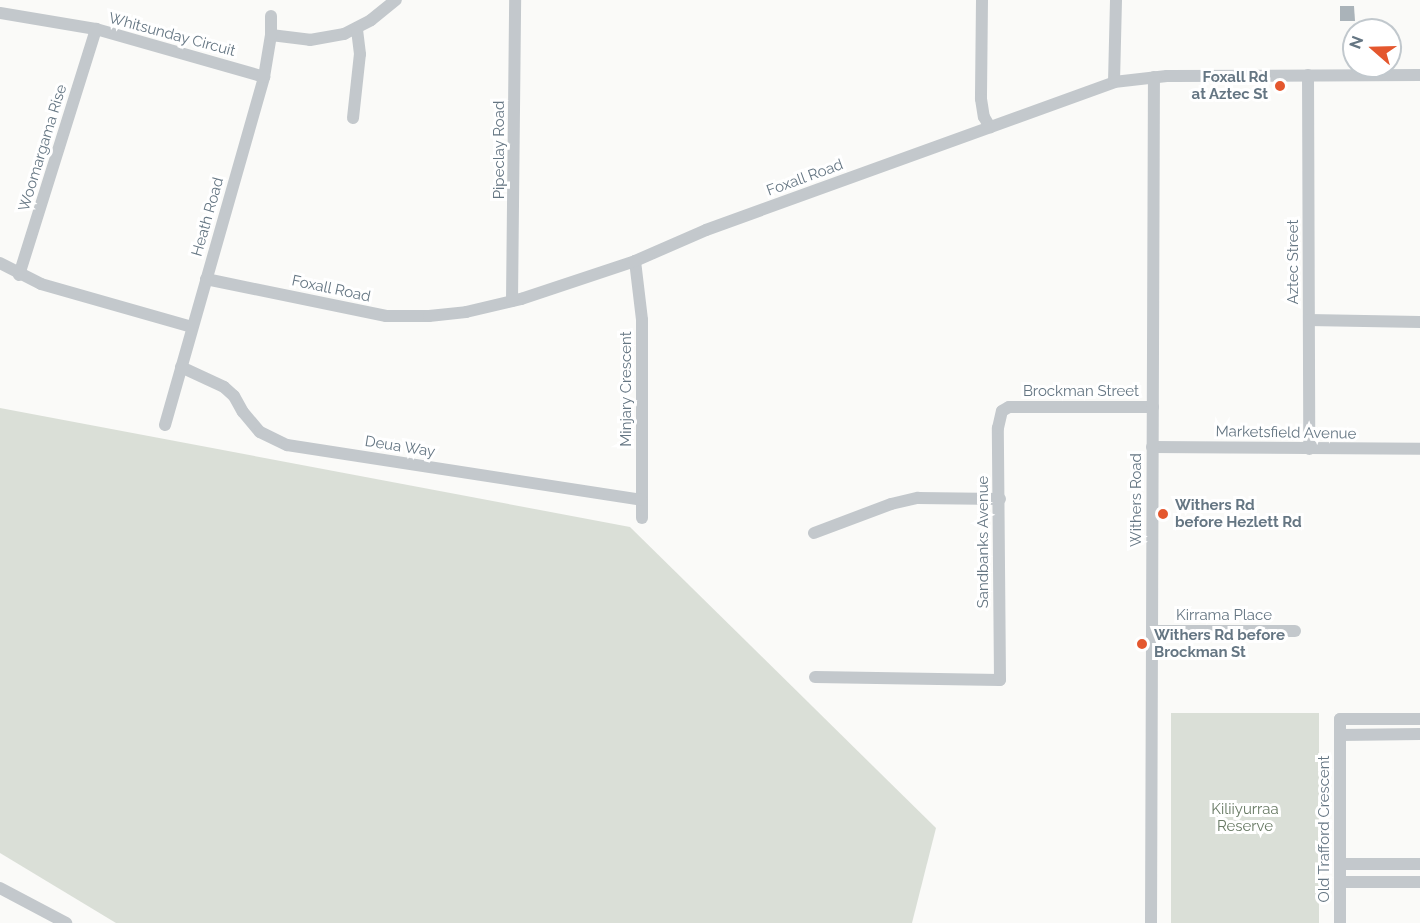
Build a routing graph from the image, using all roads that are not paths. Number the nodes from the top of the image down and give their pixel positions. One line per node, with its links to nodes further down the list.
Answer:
1 (396, 0): 7 (street)
2 (515, 0): 21 (street, Pipeclay Road)
3 (982, 0): 16 (street)
4 (1116, 0): 14 (street)
5 (0, 13): 8 (street, Whitsunday Circuit)
6 (271, 16): 9 (street, Heath Road)
7 (357, 28): 9 (street); 15 (street)
8 (96, 29): 12 (street, Whitsunday Circuit); 19 (street, Woomargama Rise)
9 (271, 35): 12 (street, Heath Road)
10 (1308, 75): 11 (street, Foxall Road); 13 (street, Foxall Road); 22 (street, Aztec Street)
11 (1420, 75)
12 (264, 77): 20 (street, Heath Road)
13 (1154, 77): 14 (street, Foxall Road); 27 (street, Withers Road)
14 (1114, 82): 16 (street, Foxall Road)
15 (352, 118)
16 (990, 127): 17 (street, Foxall Road)
17 (635, 261): 21 (street, Foxall Road); 33 (street, Minjary Crescent)
18 (0, 263): 19 (street)
19 (19, 275): 24 (street)
20 (206, 279): 21 (street, Foxall Road); 24 (street, Heath Road)
21 (512, 301)
22 (1309, 320): 23 (street); 30 (street, Aztec Street)
23 (1420, 322)
24 (192, 327): 25 (street, Heath Road)
25 (181, 367): 28 (street, Heath Road); 33 (street, Deua Way)
26 (1009, 407): 27 (street, Brockman Street); 32 (street, Sandbanks Avenue)
27 (1153, 407): 29 (street, Withers Road)
28 (165, 425)
29 (1152, 447): 30 (street, Marketsfield Avenue); 36 (street, Withers Road)
30 (1309, 449): 31 (street, Marketsfield Avenue)
31 (1420, 449)
32 (1000, 499): 35 (street); 38 (street, Sandbanks Avenue)
33 (642, 500): 34 (street, Minjary Crescent)
34 (642, 518)
35 (814, 533)
36 (1152, 631): 37 (street, Kirrama Place); 48 (street, Withers Road)
37 (1295, 631)
38 (815, 677)
39 (1420, 719): 41 (street, Old Trafford Crescent)
40 (1420, 734): 41 (street, Old Trafford Crescent)
41 (1341, 735): 42 (street, Old Trafford Crescent)
42 (1340, 864): 43 (street); 44 (street, Old Trafford Crescent)
43 (1420, 864)
44 (1340, 882): 45 (street); 49 (street, Old Trafford Crescent)
45 (1420, 882)
46 (0, 888): 47 (street)
47 (59, 921)
48 (1151, 923)
49 (1340, 923)

